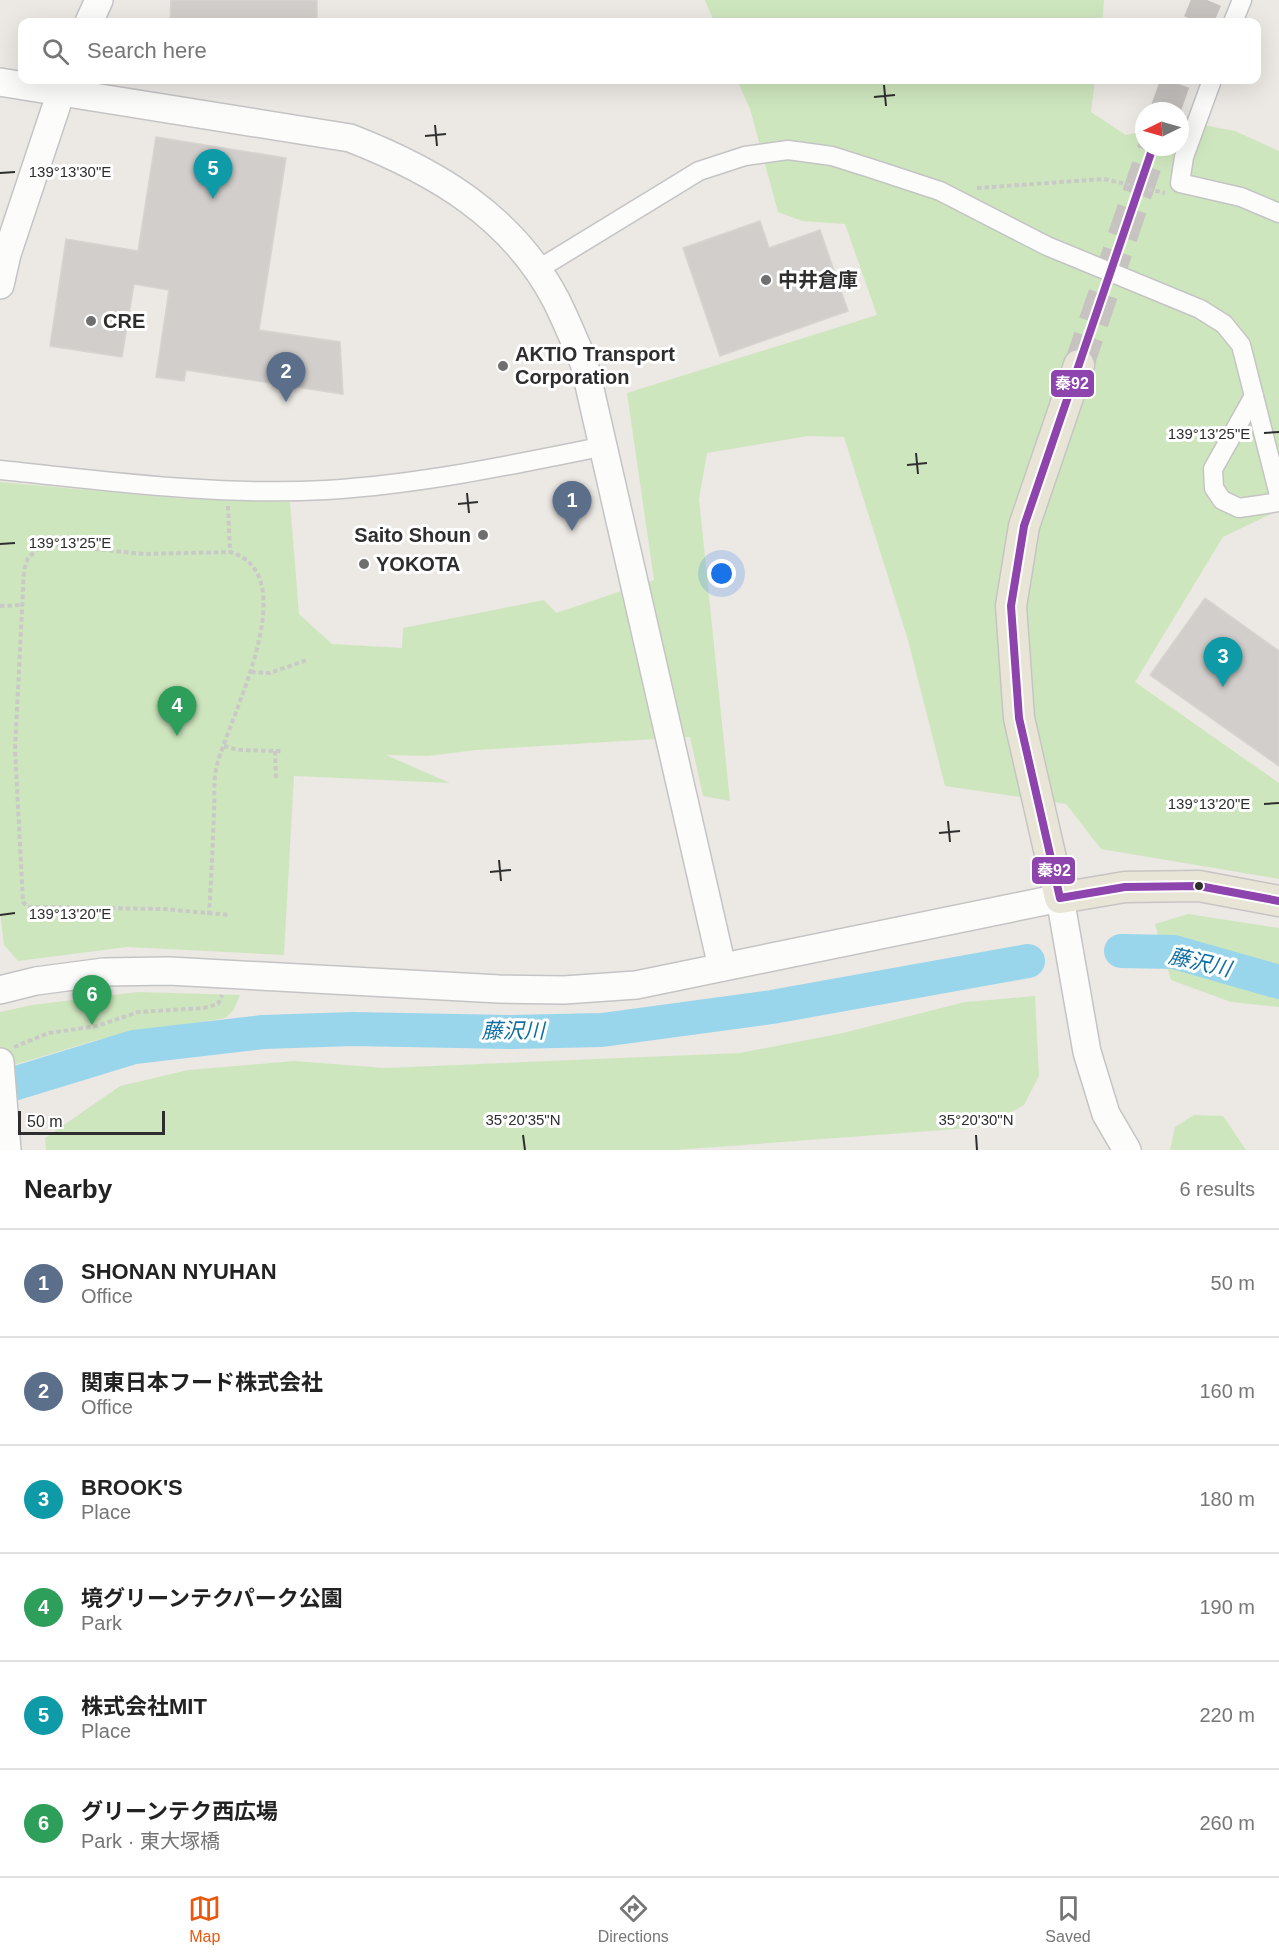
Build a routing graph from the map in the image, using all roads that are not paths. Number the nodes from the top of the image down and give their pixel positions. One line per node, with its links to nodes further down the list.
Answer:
1 (99, 0): 3 (street)
2 (1242, 0): 4 (street)
3 (91, 18)
4 (1235, 18)
5 (0, 82): 6 (street)
6 (18, 83)
7 (41, 84): 9 (street)
8 (1211, 84): 10 (street)
9 (62, 85): 11 (street); 12 (street)
10 (1279, 213)
11 (537, 270): 14 (street); 15 (street)
12 (0, 285)
13 (1079, 365): 19 (main road)
14 (1254, 396): 17 (street); 18 (street)
15 (605, 446): 16 (street); 21 (street)
16 (0, 470)
17 (1279, 495)
18 (1279, 502)
19 (1060, 898): 20 (main road); 21 (street); 25 (street)
20 (1279, 901)
21 (723, 967): 22 (street)
22 (0, 990)
23 (5, 1055): 24 (street)
24 (7, 1142)
25 (1127, 1150)

